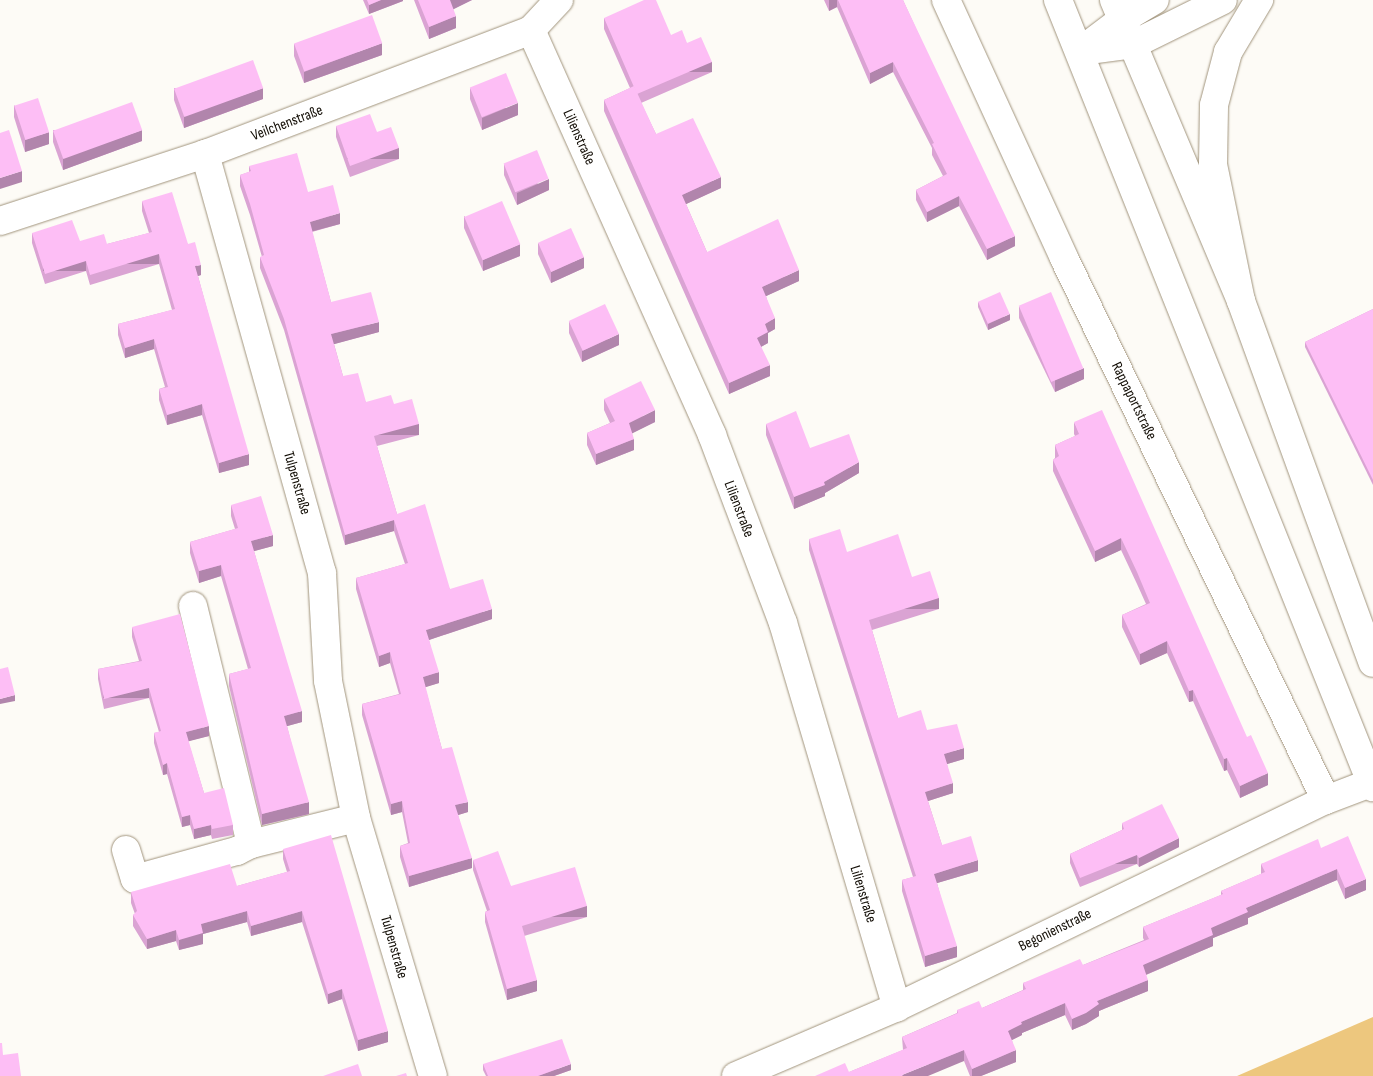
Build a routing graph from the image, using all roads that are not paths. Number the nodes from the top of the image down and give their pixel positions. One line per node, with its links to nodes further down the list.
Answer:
1 (560, 0): 8 (main road, Veilchenstraße)
2 (946, 0): 17 (main road, Rappaportstraße)
3 (1058, 0): 10 (main road)
4 (1155, 0): 7 (main road)
5 (1223, 0): 9 (main road)
6 (1259, 0): 13 (main road)
7 (1118, 10): 9 (main road); 10 (main road)
8 (531, 30): 11 (main road, Veilchenstraße); 21 (main road, Lilienstraße)
9 (1134, 44): 10 (main road); 13 (main road)
10 (1081, 51): 16 (main road)
11 (205, 154): 12 (main road, Veilchenstraße); 18 (main road, Tulpenstraße)
12 (0, 221)
13 (1241, 301): 15 (main road)
14 (193, 606): 19 (main road)
15 (1373, 663)
16 (1372, 784): 17 (main road, Begonienstraße)
17 (1326, 800): 21 (main road, Begonienstraße)
18 (356, 818): 19 (main road); 22 (main road, Tulpenstraße)
19 (251, 844): 20 (main road)
20 (126, 850)
21 (897, 1007): 23 (main road, Begonienstraße)
22 (433, 1076)
23 (736, 1076)

